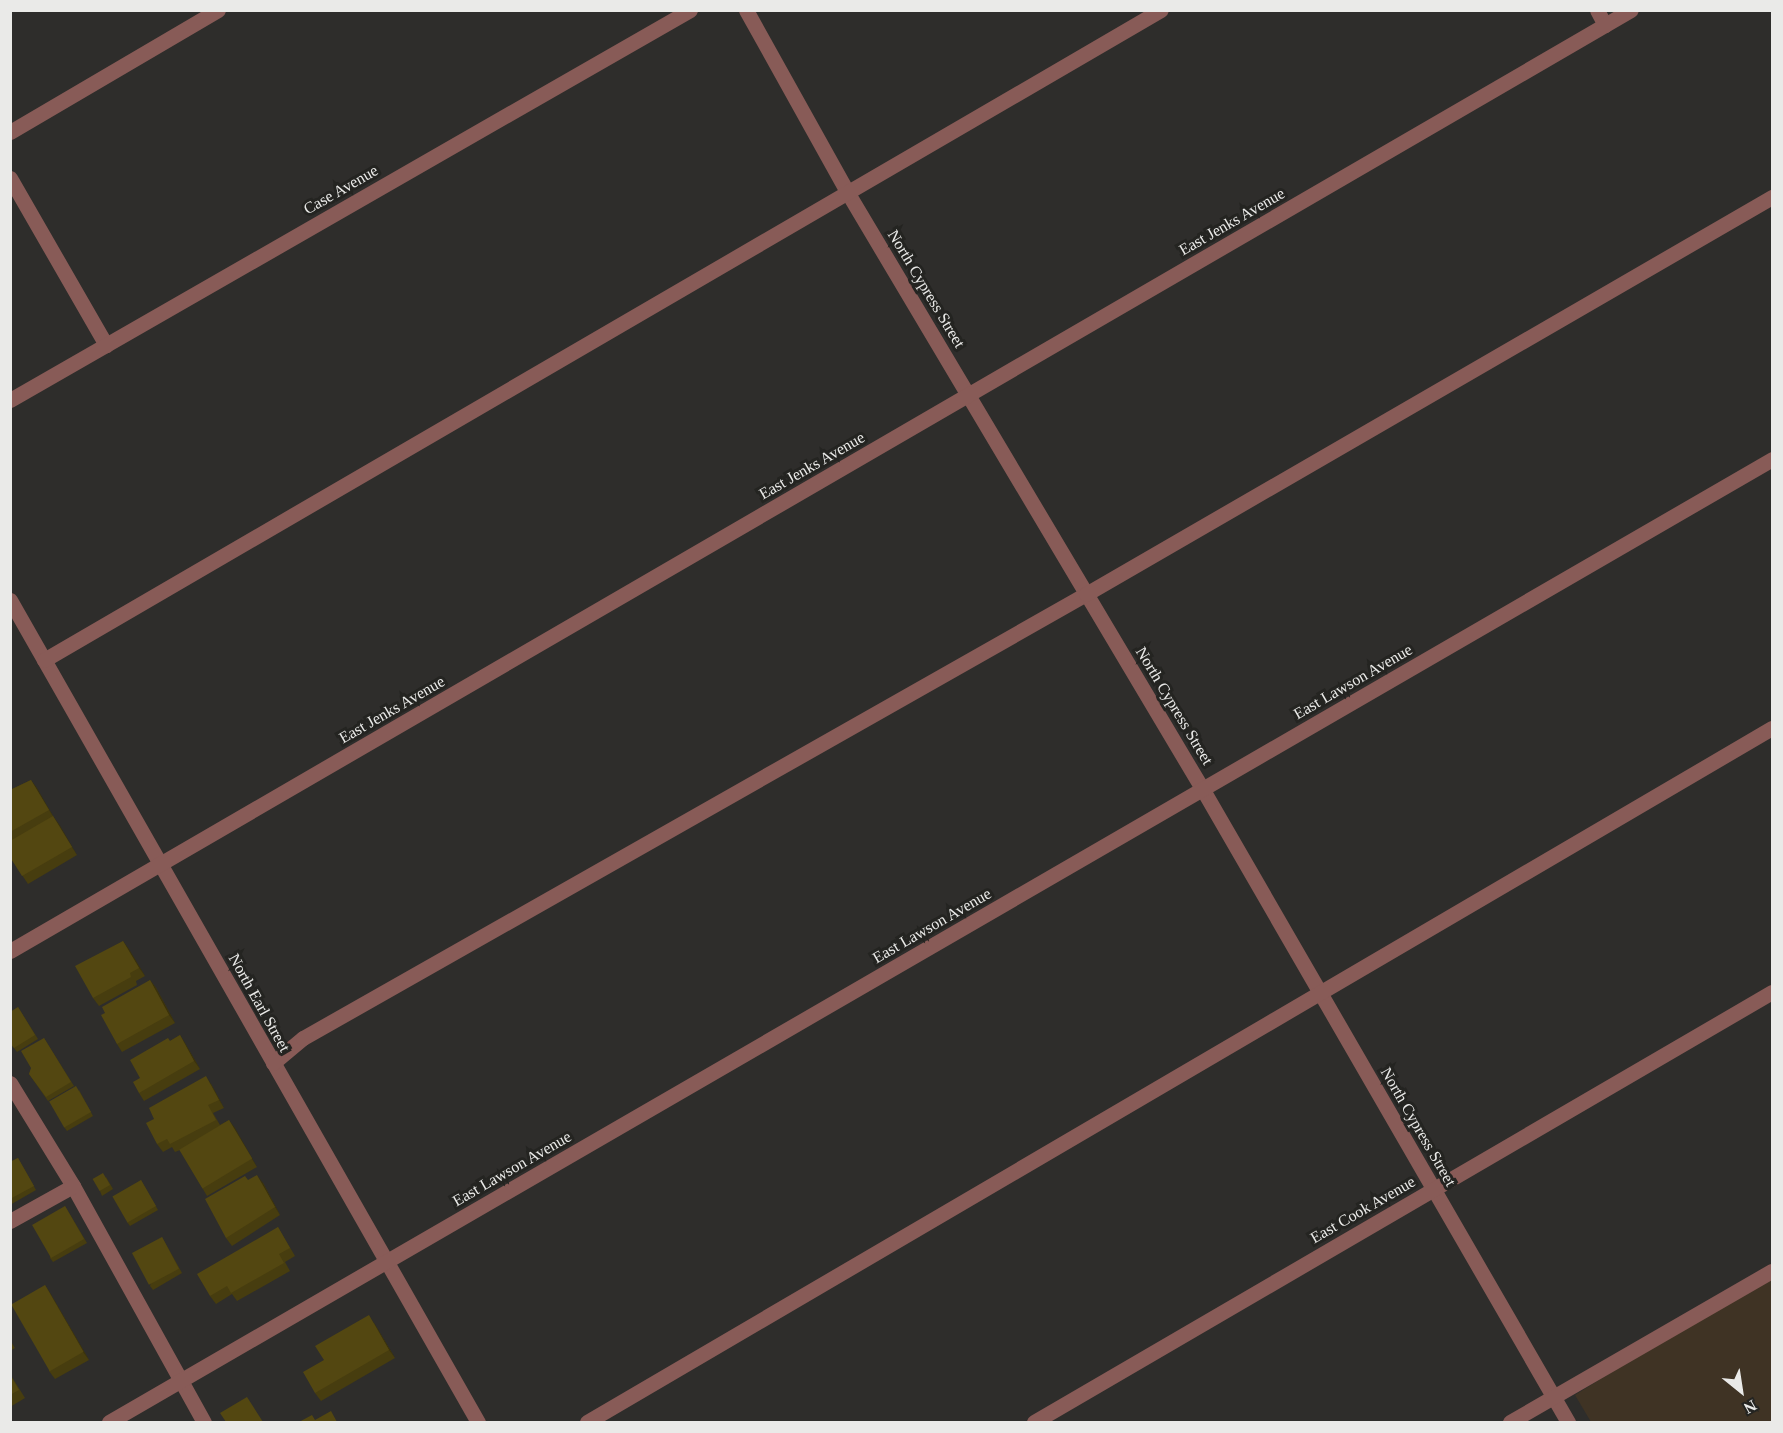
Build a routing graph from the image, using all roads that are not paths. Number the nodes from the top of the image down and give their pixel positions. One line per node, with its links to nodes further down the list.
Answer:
1 (218, 10): 8 (street)
2 (690, 10): 12 (street, Case Avenue)
3 (746, 10): 10 (street, North Cypress Street)
4 (1161, 10): 10 (street)
5 (1597, 10): 7 (street)
6 (1631, 10): 7 (street, East Jenks Avenue)
7 (1605, 26): 13 (street, East Jenks Avenue)
8 (10, 132)
9 (10, 178): 12 (street)
10 (849, 195): 13 (street, North Cypress Street); 18 (street)
11 (1773, 197): 16 (street)
12 (106, 345): 14 (street, Case Avenue)
13 (968, 397): 16 (street, North Cypress Street); 21 (street, East Jenks Avenue)
14 (10, 400)
15 (1773, 459): 20 (street, East Lawson Avenue)
16 (1086, 594): 20 (street, North Cypress Street); 25 (street)
17 (10, 600): 18 (street, North Earl Street)
18 (44, 660): 21 (street, North Earl Street)
19 (1773, 728): 24 (street)
20 (1203, 790): 24 (street, North Cypress Street); 30 (street, East Lawson Avenue)
21 (161, 865): 22 (street, East Jenks Avenue); 25 (street, North Earl Street)
22 (10, 951)
23 (1773, 992): 28 (street, East Cook Avenue)
24 (1322, 994): 28 (street, North Cypress Street); 37 (street)
25 (273, 1063): 30 (street, North Earl Street)
26 (10, 1083): 27 (street)
27 (73, 1186): 29 (street); 32 (street)
28 (1434, 1190): 33 (street, North Cypress Street); 38 (street, East Cook Avenue)
29 (10, 1221)
30 (385, 1263): 32 (street, East Lawson Avenue); 36 (street, North Earl Street)
31 (1773, 1271): 33 (street)
32 (182, 1381): 34 (street, East Lawson Avenue); 35 (street)
33 (1553, 1397): 39 (street); 40 (street, North Cypress Street)
34 (109, 1422)
35 (204, 1422)
36 (478, 1422)
37 (586, 1422)
38 (1034, 1422)
39 (1510, 1422)
40 (1568, 1422)

